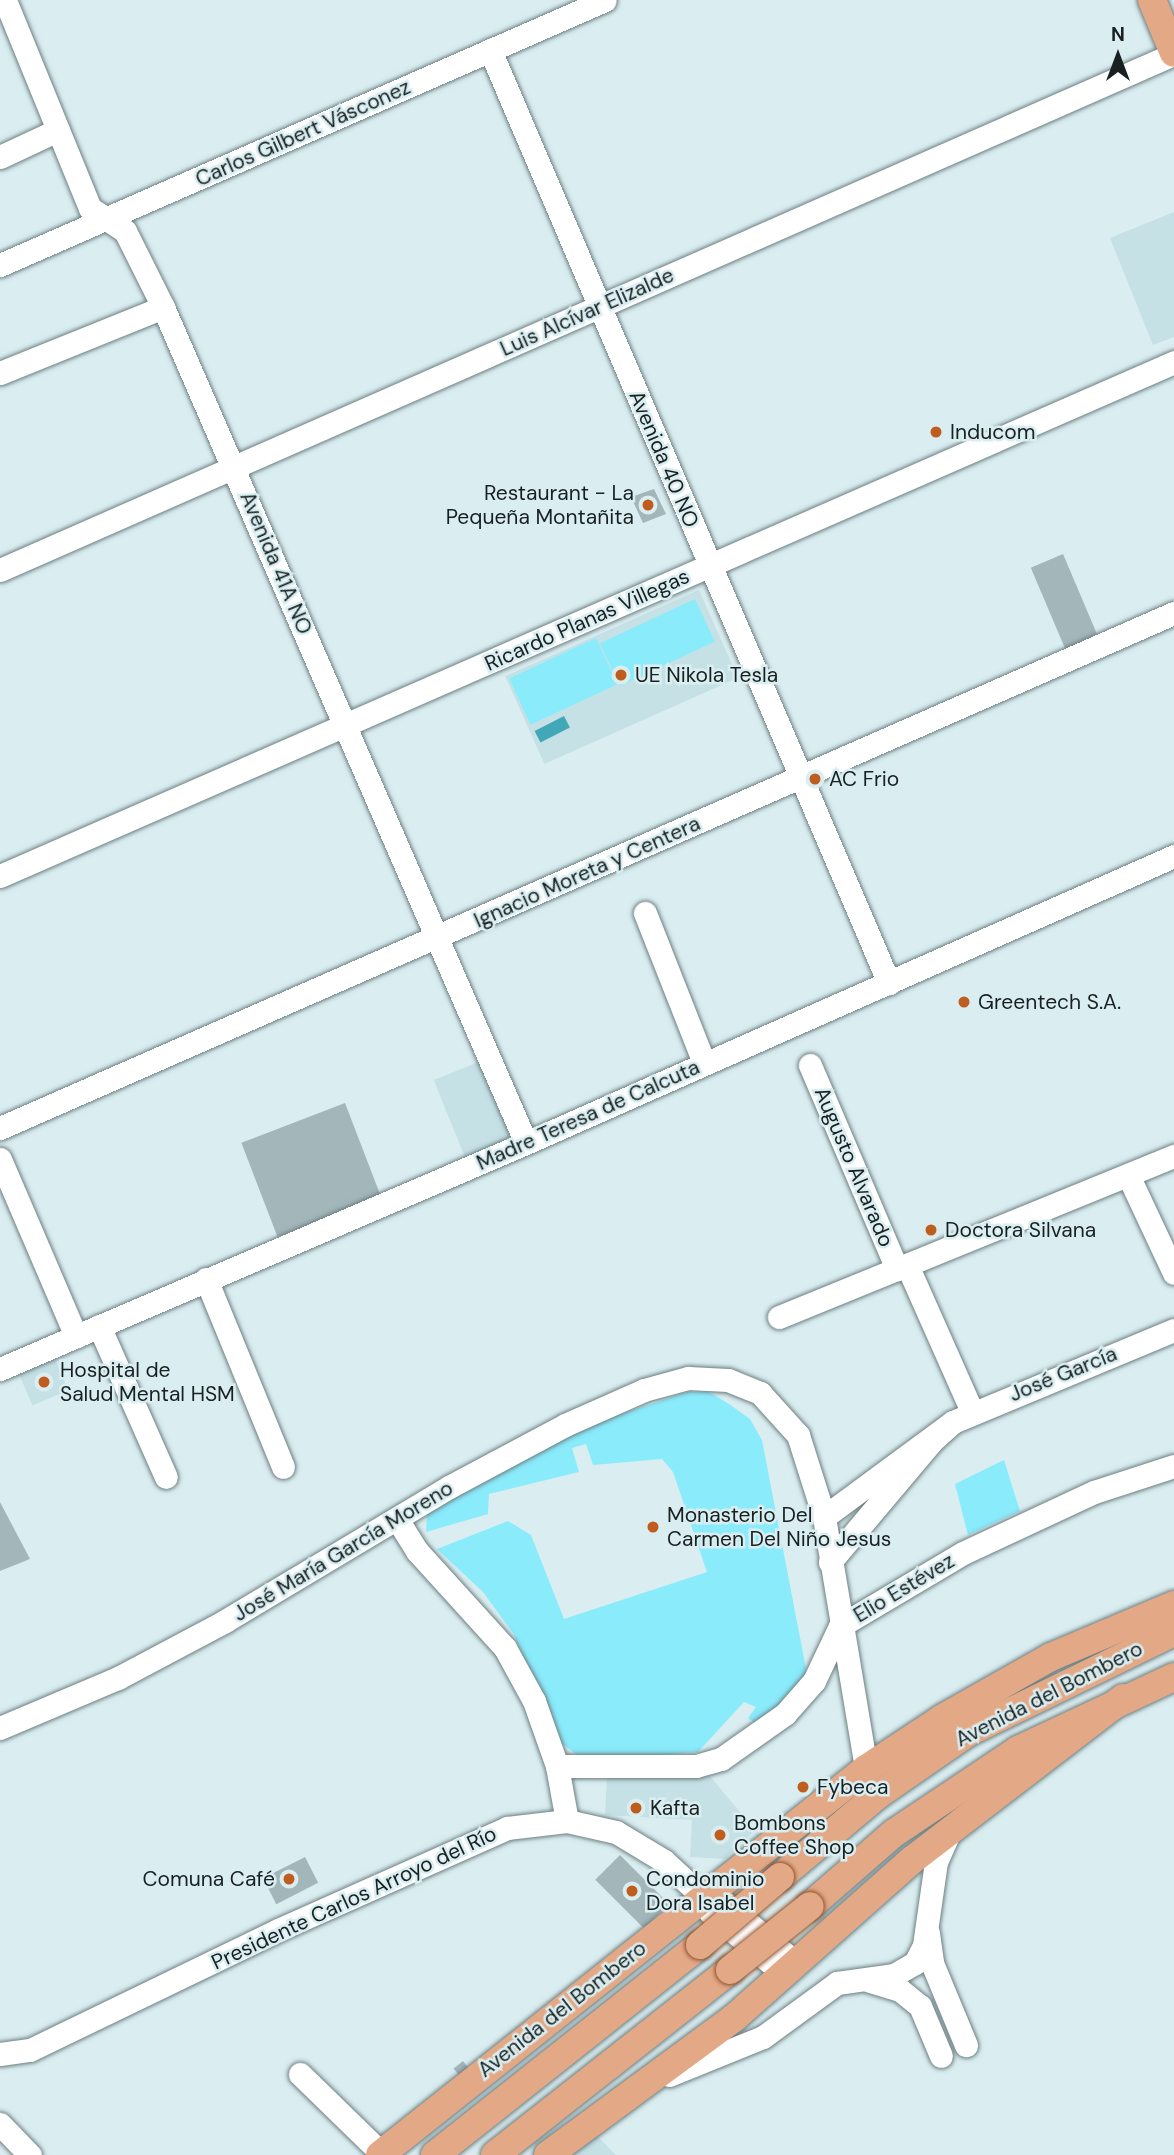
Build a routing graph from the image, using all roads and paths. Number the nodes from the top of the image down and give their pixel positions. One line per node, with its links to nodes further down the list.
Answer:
1 (5, 0): 6 (street, Avenida 41A NO)
2 (605, 0): 4 (street, Carlos Gilbert Vásconez)
3 (1152, 0): 5 (main road)
4 (490, 50): 8 (street, Carlos Gilbert Vásconez); 10 (street, Avenida 40 NO)
5 (1174, 53): 10 (street, Luis Alcívar Elizalde)
6 (58, 130): 7 (street); 8 (street, Avenida 41A NO)
7 (0, 157)
8 (107, 219): 9 (street, Carlos Gilbert Vásconez); 11 (street, Avenida 41A NO)
9 (0, 265)
10 (599, 306): 14 (street, Luis Alcívar Elizalde); 15 (street, Avenida 40 NO)
11 (163, 307): 13 (street); 14 (street, Avenida 41A NO)
12 (1174, 362): 15 (street, Ricardo Planas Villegas)
13 (0, 373)
14 (235, 466): 16 (street, Luis Alcívar Elizalde); 18 (street, Avenida 41A NO)
15 (710, 566): 18 (street, Ricardo Planas Villegas); 19 (street, Avenida 40 NO)
16 (0, 570)
17 (1174, 613): 19 (street, Ignacio Moreta y Centera)
18 (346, 725): 21 (street, Ricardo Planas Villegas); 23 (street, Avenida 41A NO)
19 (801, 778): 23 (street, Ignacio Moreta y Centera); 24 (street, Avenida 40 NO)
20 (1174, 856): 24 (street, Madre Teresa de Calcuta)
21 (0, 876)
22 (645, 913): 25 (street)
23 (438, 937): 27 (street, Ignacio Moreta y Centera); 28 (street, Avenida 41A NO)
24 (888, 983): 25 (street, Madre Teresa de Calcuta)
25 (704, 1063): 28 (street, Madre Teresa de Calcuta)
26 (810, 1065): 32 (street, Augusto Alvarado)
27 (0, 1128)
28 (526, 1143): 34 (street, Madre Teresa de Calcuta)
29 (1174, 1156): 31 (street)
30 (0, 1159): 38 (street)
31 (1128, 1175): 32 (street); 33 (street)
32 (902, 1267): 35 (street); 40 (street, Augusto Alvarado)
33 (1174, 1273)
34 (206, 1279): 36 (street, Madre Teresa de Calcuta); 42 (street)
35 (779, 1317)
36 (99, 1326): 38 (street, Madre Teresa de Calcuta); 43 (street)
37 (1174, 1330): 40 (street, José García)
38 (76, 1335): 39 (street, Madre Teresa de Calcuta)
39 (0, 1369)
40 (962, 1417): 44 (street, José García); 46 (street, José García)
41 (1174, 1466): 48 (street, Elio Estévez)
42 (283, 1467)
43 (166, 1478)
44 (824, 1517): 45 (street, José María García Moreno); 46 (street, José María García Moreno)
45 (397, 1519): 52 (street, José María García Moreno); 53 (street)
46 (830, 1562): 48 (street, José María García Moreno)
47 (1174, 1605): 54 (main road, Avenida del Bombero)
48 (839, 1626): 53 (street, Elio Estévez); 54 (street, José María García Moreno)
49 (1174, 1632): 71 (main road, Avenida del Bombero, bridge)
50 (1174, 1677): 51 (main road, Avenida del Bombero)
51 (1123, 1698): 56 (main road, Avenida del Bombero); 72 (main road, Avenida del Bombero, bridge)
52 (0, 1728)
53 (557, 1766): 55 (street)
54 (866, 1769): 57 (main road, Avenida del Bombero)
55 (567, 1821): 57 (street, Presidente Carlos Arroyo del Río); 62 (street, Presidente Carlos Arroyo del Río)
56 (951, 1829): 58 (street); 59 (main road, Avenida del Bombero)
57 (703, 1897): 59 (street, Presidente Carlos Arroyo del Río); 69 (main road, Avenida del Bombero)
58 (927, 1930): 60 (street); 61 (street)
59 (790, 1968): 67 (main road, Avenida del Bombero)
60 (864, 1979): 64 (street); 67 (street)
61 (966, 2045)
62 (30, 2050): 63 (street, Presidente Carlos Arroyo del Río); 65 (street)
63 (0, 2054)
64 (941, 2056)
65 (0, 2071)
66 (300, 2074): 69 (street)
67 (647, 2084): 73 (main road, Avenida del Bombero)
68 (0, 2124): 70 (street)
69 (381, 2154)
70 (30, 2155)
71 (435, 2155)
72 (495, 2155)
73 (548, 2155)

